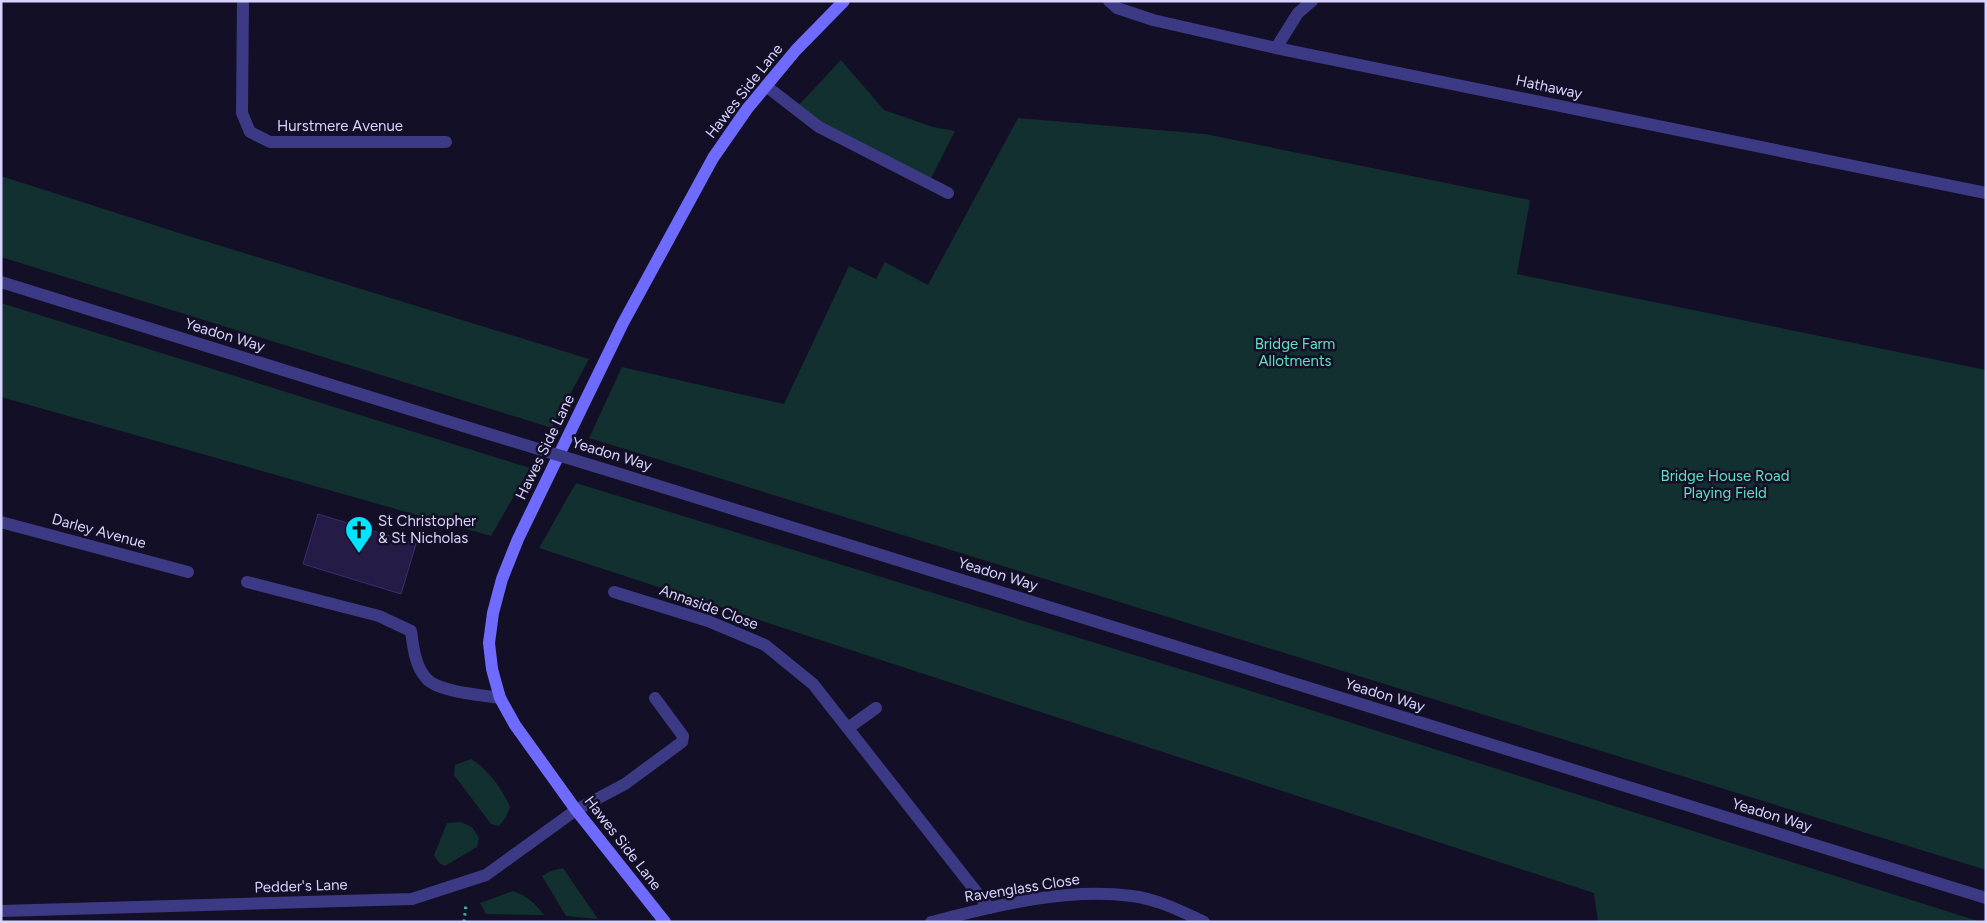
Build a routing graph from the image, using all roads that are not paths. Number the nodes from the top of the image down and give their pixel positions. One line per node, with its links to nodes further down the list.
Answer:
1 (243, 1): 7 (street, Hurstmere Avenue)
2 (844, 1): 6 (main road, Hawes Side Lane)
3 (1109, 1): 5 (street, Hathaway)
4 (1312, 1): 5 (street)
5 (1276, 48): 9 (street, Hathaway)
6 (766, 86): 8 (street); 15 (main road, Hawes Side Lane)
7 (446, 142)
8 (948, 192)
9 (1986, 193)
10 (1, 282): 20 (street, Yeadon Way, bridge)
11 (1, 522): 12 (street, Darley Avenue)
12 (188, 572)
13 (247, 582): 15 (street)
14 (614, 592): 18 (street, Annaside Close)
15 (500, 698): 19 (main road, Hawes Side Lane)
16 (655, 698): 19 (street, Pedder's Lane)
17 (876, 708): 18 (street)
18 (848, 728): 21 (street, Annaside Close)
19 (576, 810): 22 (street, Pedder's Lane); 23 (main road, Hawes Side Lane)
20 (1986, 898)
21 (989, 908): 24 (street, Ravenglass Close); 25 (street, Ravenglass Close)
22 (1, 911)
23 (666, 922)
24 (931, 922)
25 (1204, 922)

